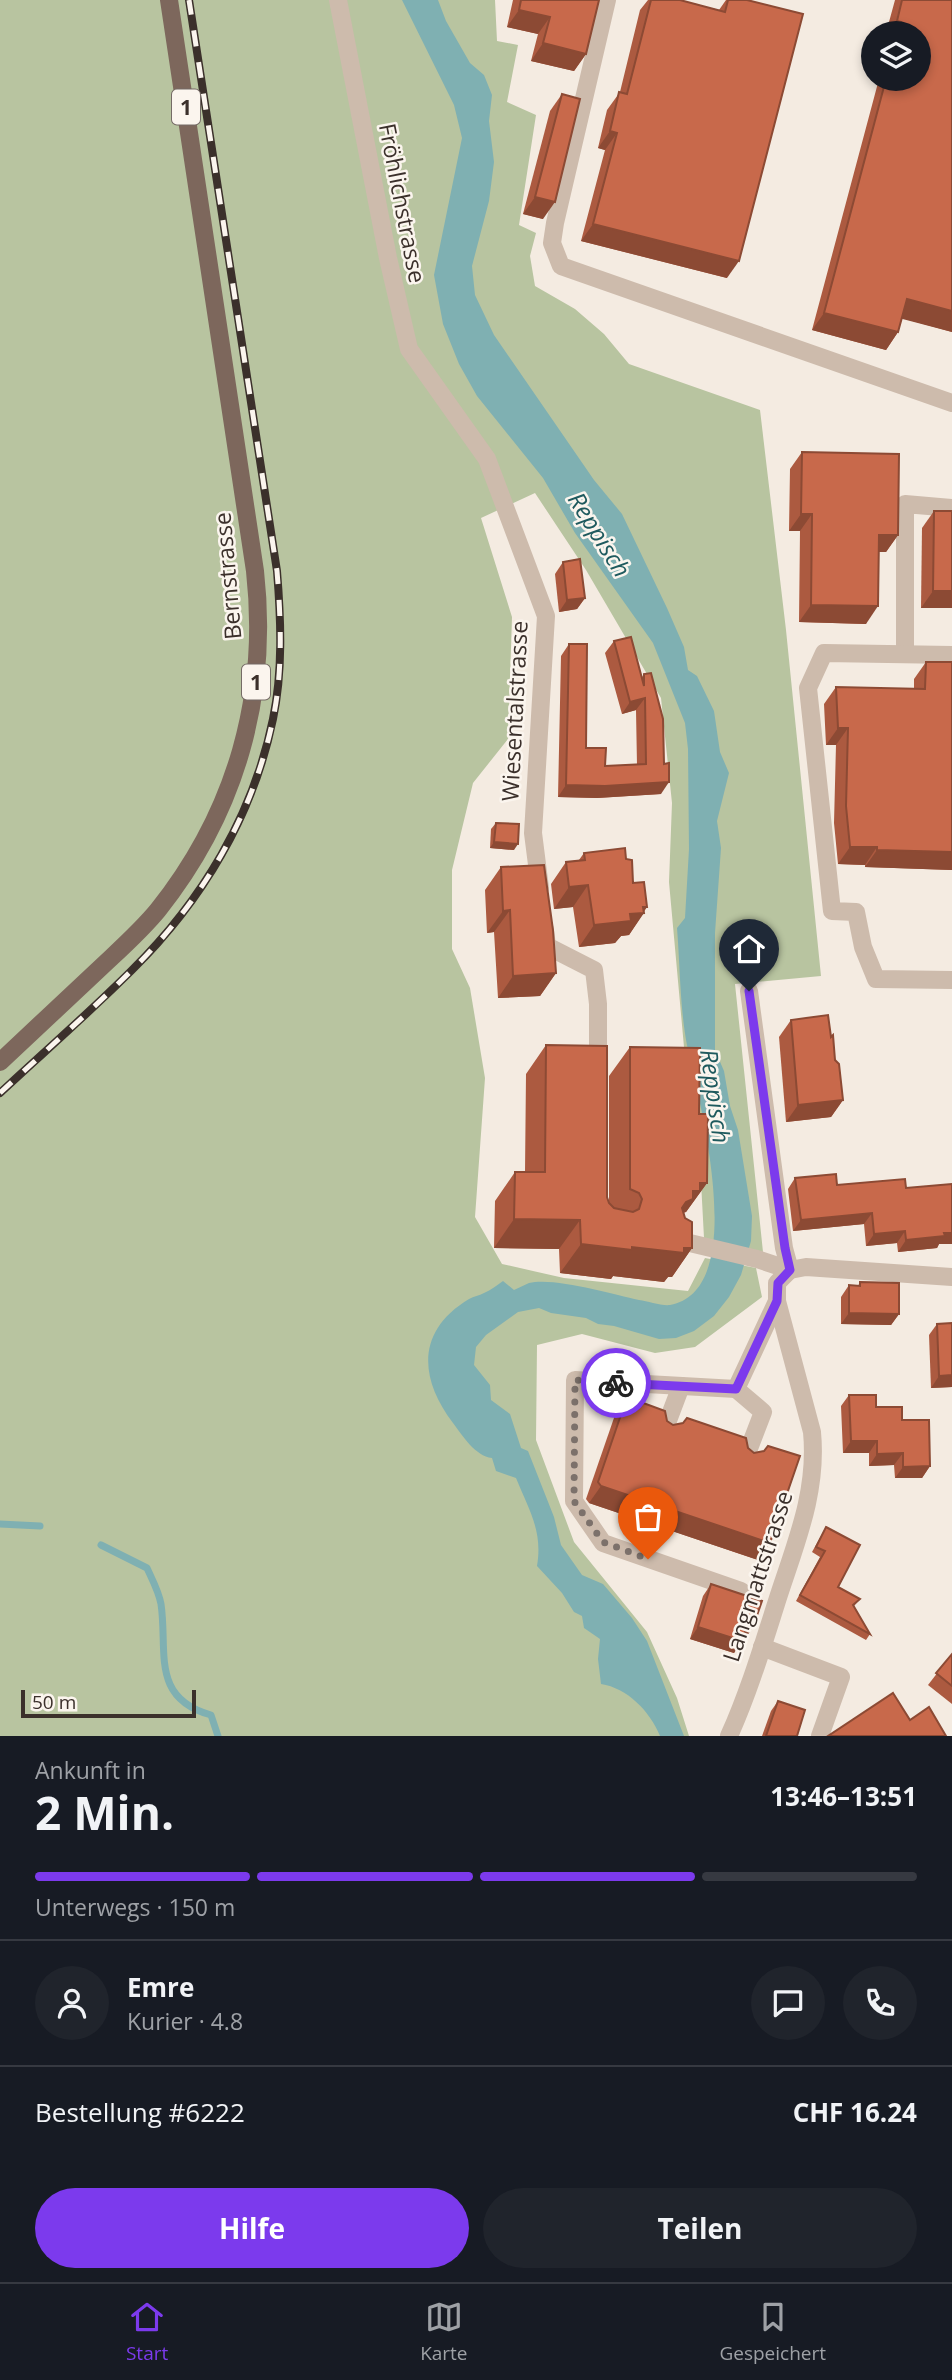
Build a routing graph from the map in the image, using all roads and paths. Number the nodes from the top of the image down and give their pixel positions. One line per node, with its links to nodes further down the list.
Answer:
1 (169, 0): 11 (main road, Bernstrasse / 1)
2 (338, 0): 5 (street, Fröhlichstrasse)
3 (607, 0): 4 (street)
4 (952, 403)
5 (448, 405): 12 (street, Wiesentalstrasse)
6 (952, 508): 7 (street)
7 (905, 654): 8 (street); 9 (street)
8 (952, 655)
9 (952, 980)
10 (749, 991): 14 (street)
11 (0, 1062)
12 (598, 1087)
13 (673, 1239): 14 (street)
14 (790, 1270): 15 (street); 16 (street)
15 (952, 1277)
16 (777, 1301): 18 (street); 22 (street, Langmattstrasse)
17 (681, 1386): 18 (street); 19 (street); 21 (street)
18 (736, 1389): 20 (street)
19 (664, 1432)
20 (745, 1459)
21 (741, 1591)
22 (762, 1647): 23 (street, Langmattstrasse); 24 (street)
23 (729, 1736)
24 (820, 1736)

